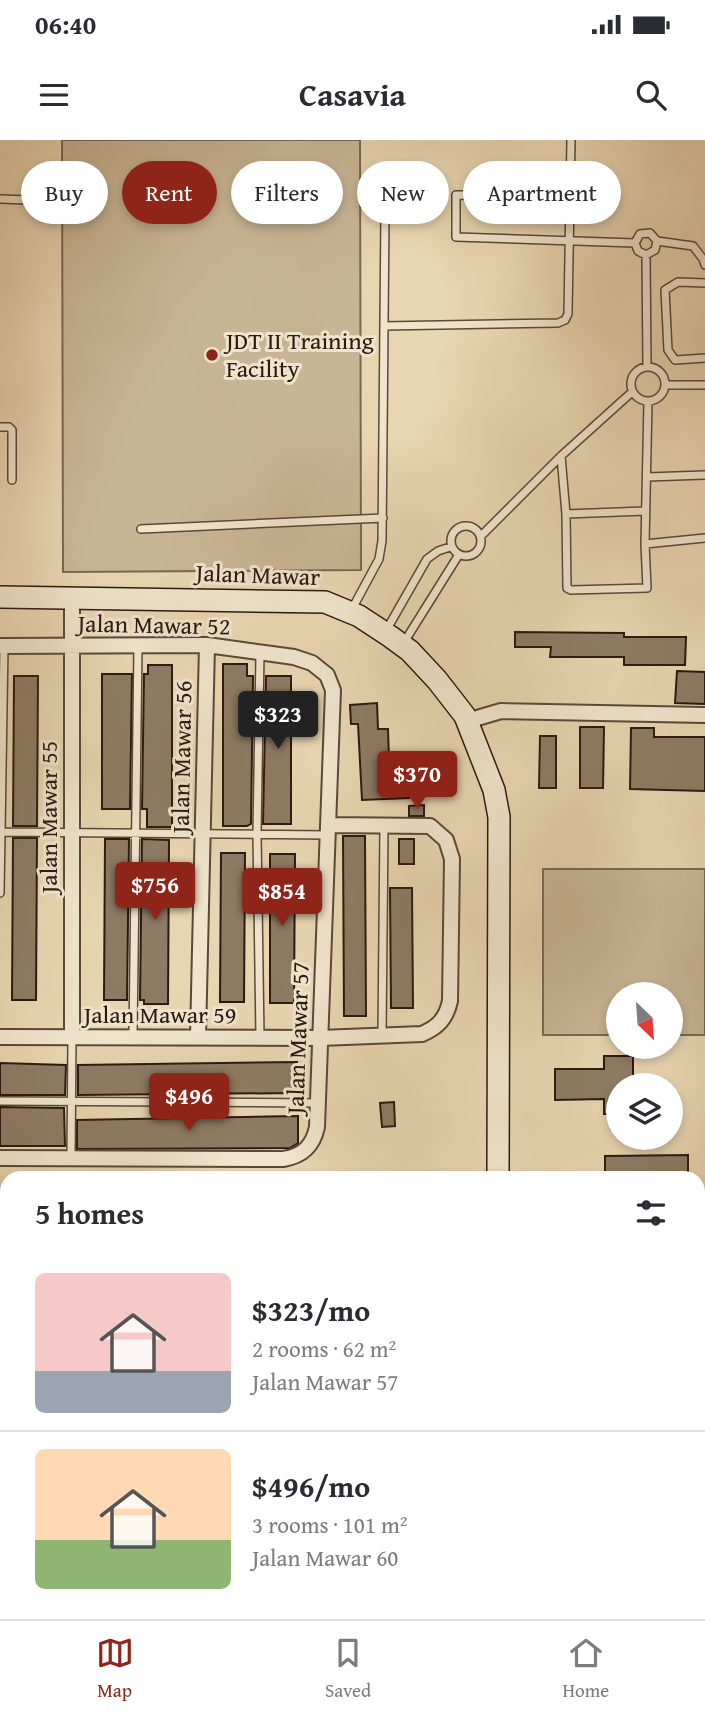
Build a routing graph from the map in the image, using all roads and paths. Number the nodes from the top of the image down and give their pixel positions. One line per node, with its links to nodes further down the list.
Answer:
1 (570, 140): 2 (lane)
2 (570, 161)
3 (463, 195): 9 (lane)
4 (0, 199): 5 (lane)
5 (21, 200)
6 (385, 224): 14 (lane)
7 (570, 224): 9 (lane)
8 (657, 240): 10 (lane); 11 (lane); 12 (lane)
9 (570, 242): 10 (lane); 14 (lane)
10 (635, 243): 11 (lane)
11 (646, 255): 16 (lane)
12 (705, 265)
13 (705, 283): 15 (lane)
14 (384, 326): 28 (lane)
15 (705, 358)
16 (648, 366): 17 (lane); 19 (lane)
17 (666, 384): 18 (lane); 20 (lane)
18 (705, 385)
19 (632, 392): 20 (lane); 22 (lane)
20 (648, 401): 24 (lane)
21 (0, 427): 25 (lane)
22 (561, 456): 27 (lane); 30 (lane)
23 (705, 475): 24 (lane)
24 (647, 477): 26 (lane)
25 (12, 480)
26 (645, 511): 27 (lane); 32 (lane)
27 (566, 514): 32 (lane)
28 (383, 518): 29 (lane); 37 (lane)
29 (141, 529)
30 (481, 536): 33 (lane); 34 (lane)
31 (705, 538): 32 (lane)
32 (645, 544)
33 (450, 547): 34 (lane); 38 (lane)
34 (458, 556): 38 (lane)
35 (0, 597): 36 (street, Jalan Mawar)
36 (72, 597): 37 (street, Jalan Mawar); 41 (street, Jalan Mawar 55)
37 (350, 612): 38 (street, Jalan Mawar)
38 (393, 639): 46 (street, Jalan Mawar)
39 (207, 645): 42 (street, Jalan Mawar 52); 43 (street, Jalan Mawar 52); 52 (street, Jalan Mawar 56)
40 (2, 646): 41 (street, Jalan Mawar 52); 49 (lane)
41 (72, 646): 42 (street, Jalan Mawar 52); 50 (street, Jalan Mawar 55)
42 (138, 646): 51 (lane)
43 (260, 653): 44 (street, Jalan Mawar 52); 53 (lane)
44 (333, 690): 48 (street, Jalan Mawar 57)
45 (705, 715): 46 (street)
46 (467, 721): 67 (street, Jalan Mawar)
47 (384, 825): 48 (street, Jalan Mawar 59); 55 (lane); 55 (street, Jalan Mawar 59)
48 (328, 830): 53 (lane); 61 (street, Jalan Mawar 57)
49 (0, 832): 50 (lane); 54 (lane)
50 (72, 833): 51 (lane); 57 (street, Jalan Mawar 55)
51 (135, 833): 52 (lane); 58 (lane)
52 (203, 833): 53 (lane); 59 (street, Jalan Mawar 56)
53 (257, 834): 60 (lane)
54 (0, 893)
55 (382, 1036): 61 (street, Jalan Mawar 59)
56 (0, 1037): 57 (street, Jalan Mawar 59)
57 (72, 1037): 58 (street, Jalan Mawar 59); 63 (lane)
58 (133, 1037): 59 (street, Jalan Mawar 59)
59 (198, 1038): 60 (street, Jalan Mawar 59)
60 (260, 1038): 61 (street, Jalan Mawar 59)
61 (320, 1038): 64 (street, Jalan Mawar 57)
62 (0, 1101): 63 (lane)
63 (71, 1102): 64 (lane); 66 (lane)
64 (318, 1103): 66 (street, Jalan Mawar 57)
65 (0, 1158): 66 (street)
66 (71, 1158)
67 (498, 1171)

